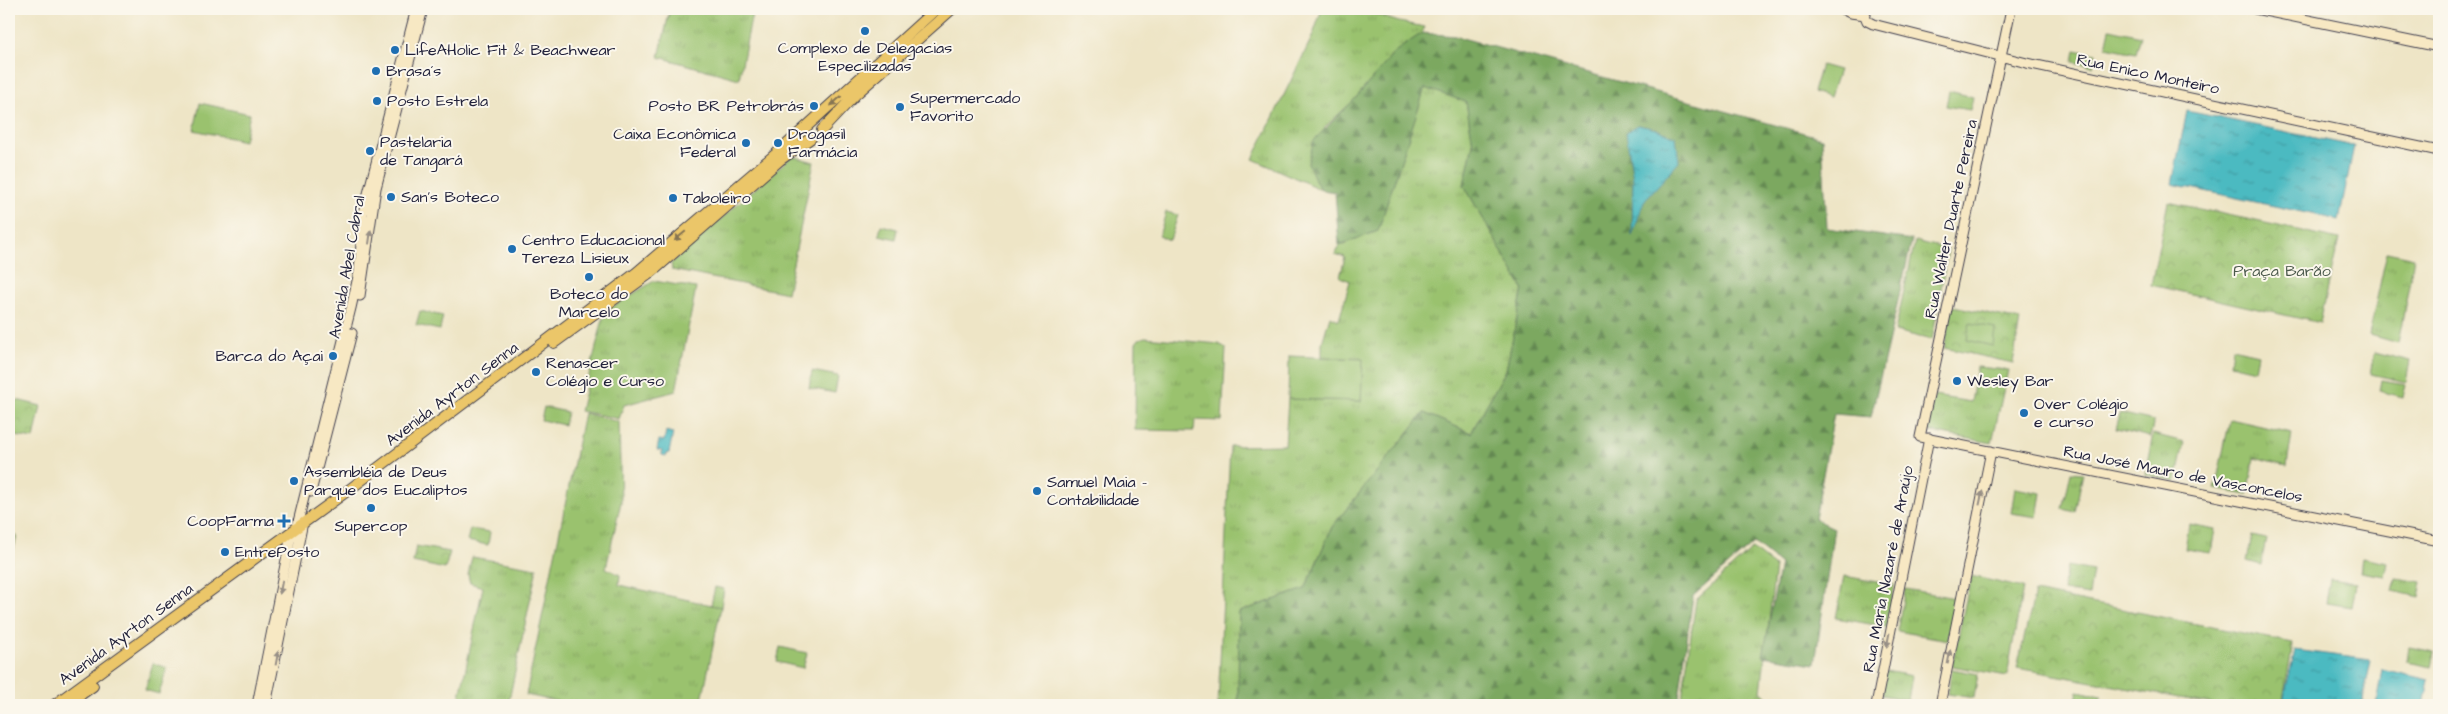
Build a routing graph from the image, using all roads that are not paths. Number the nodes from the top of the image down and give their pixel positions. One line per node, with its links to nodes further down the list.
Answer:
1 (416, 9): 17 (main road, Avenida Abel Cabral)
2 (423, 9): 17 (main road, Avenida Abel Cabral, one-way to 2)
3 (936, 9): 11 (main road, Avenida Ayrton Senna, one-way to 11)
4 (952, 9): 12 (main road)
5 (1842, 9): 8 (main road, Rua Enico Monteiro)
6 (2011, 9): 10 (main road, Rua Walter Duarte Pereira)
7 (2255, 9): 9 (main road)
8 (1863, 13): 10 (main road, Rua Enico Monteiro)
9 (2439, 47)
10 (2002, 55): 14 (main road, Rua Enico Monteiro); 15 (main road, Rua Walter Duarte Pereira)
11 (809, 124): 12 (main road); 13 (main road); 17 (main road, Avenida Ayrton Senna, one-way to 17)
12 (826, 130): 13 (main road, Avenida Ayrton Senna)
13 (811, 138): 17 (main road, Avenida Ayrton Senna)
14 (2439, 151)
15 (1925, 438): 16 (main road, Rua José Mauro de Vasconcelos); 24 (main road, Rua Maria Nazaré de Araújo, one-way to 24)
16 (1991, 451): 19 (main road, Rua José Mauro de Vasconcelos); 25 (main road, one-way to 16)
17 (300, 526): 18 (main road, Avenida Ayrton Senna); 20 (main road, Avenida Ayrton Senna); 23 (main road, one-way to 17)
18 (290, 540): 21 (main road, Avenida Ayrton Senna); 22 (main road, one-way to 22)
19 (2439, 541)
20 (54, 705)
21 (66, 705)
22 (257, 705)
23 (266, 705)
24 (1876, 705)
25 (1940, 705)

